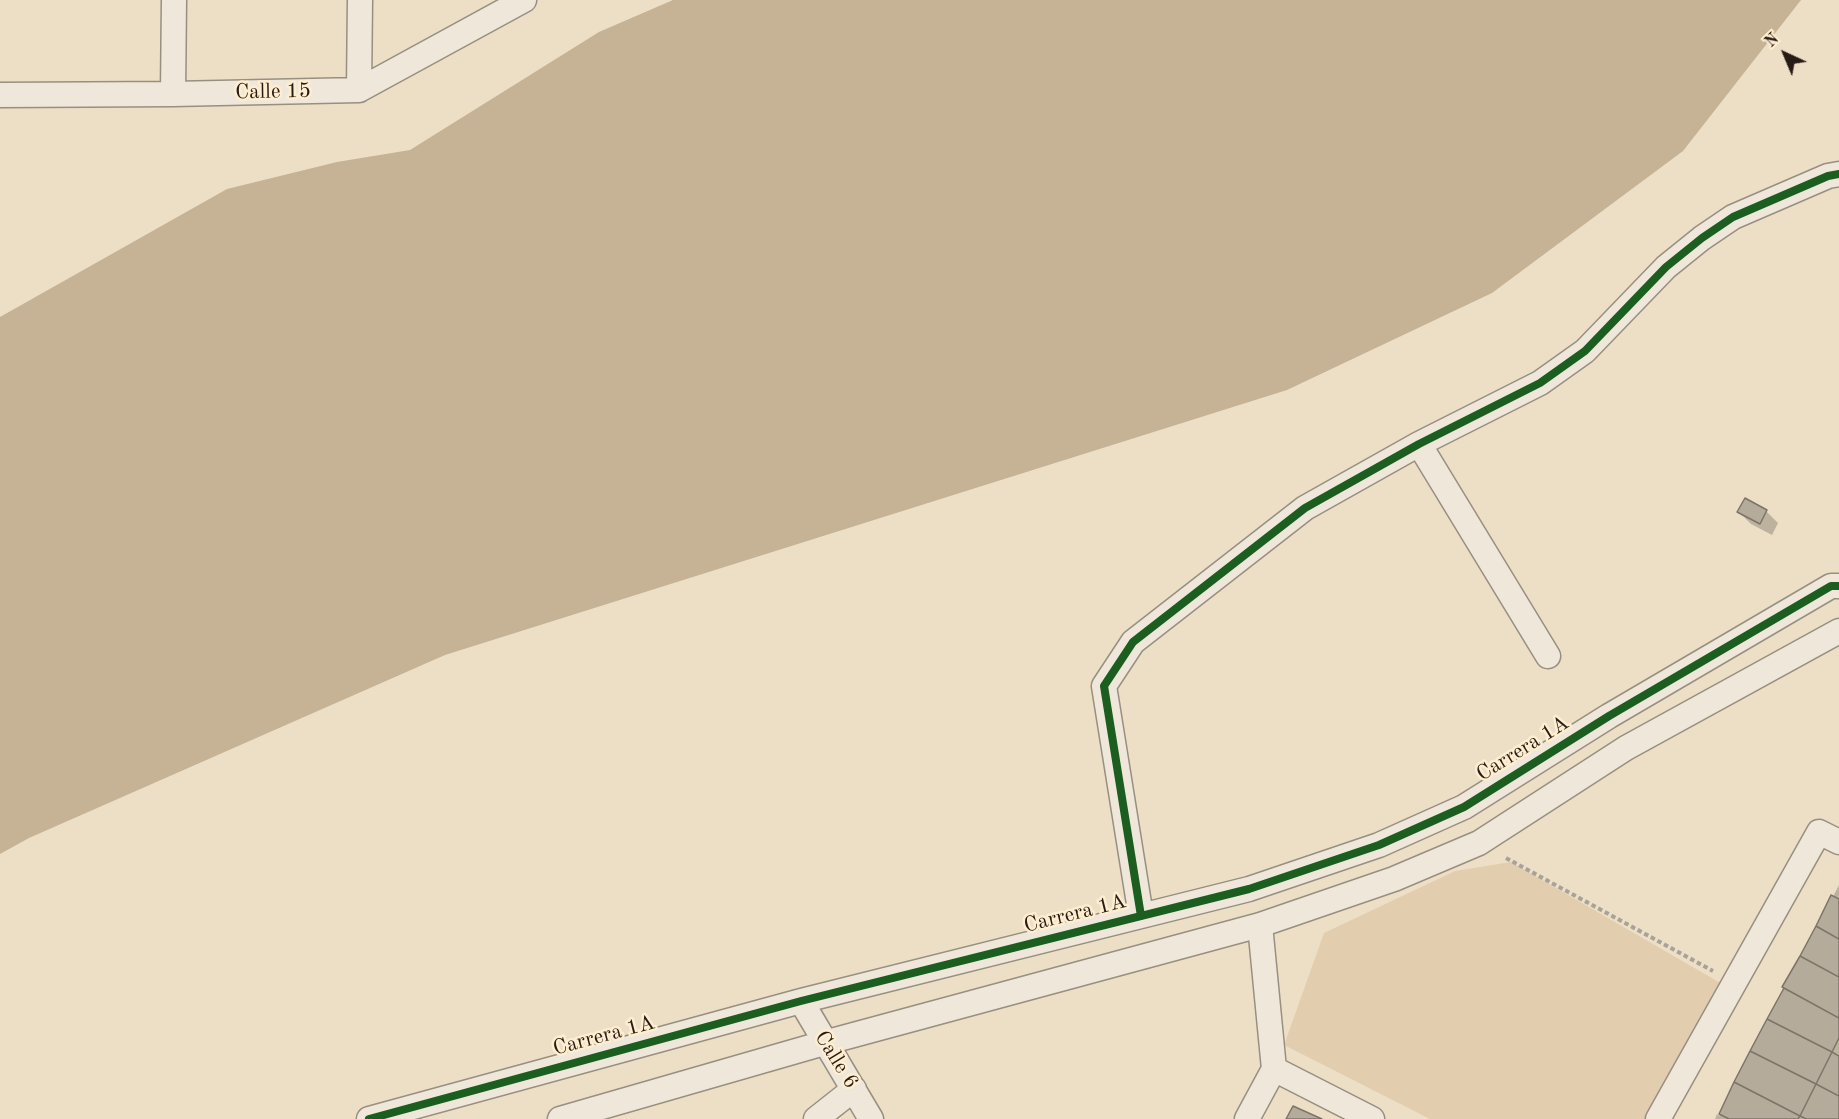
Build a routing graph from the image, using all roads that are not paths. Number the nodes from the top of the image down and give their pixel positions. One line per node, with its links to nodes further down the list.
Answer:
1 (174, 0): 5 (street)
2 (360, 0): 4 (street)
3 (524, 0): 4 (street, Calle 15)
4 (359, 90): 5 (street, Calle 15)
5 (173, 94): 6 (street, Calle 15)
6 (0, 95)
7 (1839, 174): 8 (street)
8 (1419, 444): 11 (street); 13 (street)
9 (1836, 581): 13 (street, Carrera 1A)
10 (1839, 631): 14 (street)
11 (1548, 656)
12 (1839, 842): 25 (street)
13 (1141, 916): 15 (street, Carrera 1A)
14 (1260, 925): 16 (street); 17 (street)
15 (801, 1001): 16 (street, Calle 6); 19 (street, Carrera 1A)
16 (824, 1043): 18 (street, Calle 6); 20 (street)
17 (1274, 1069): 23 (street); 24 (street)
18 (854, 1089): 21 (street); 22 (street, Calle 6)
19 (369, 1119)
20 (560, 1119)
21 (816, 1119)
22 (871, 1119)
23 (1247, 1119)
24 (1372, 1119)
25 (1659, 1119)

